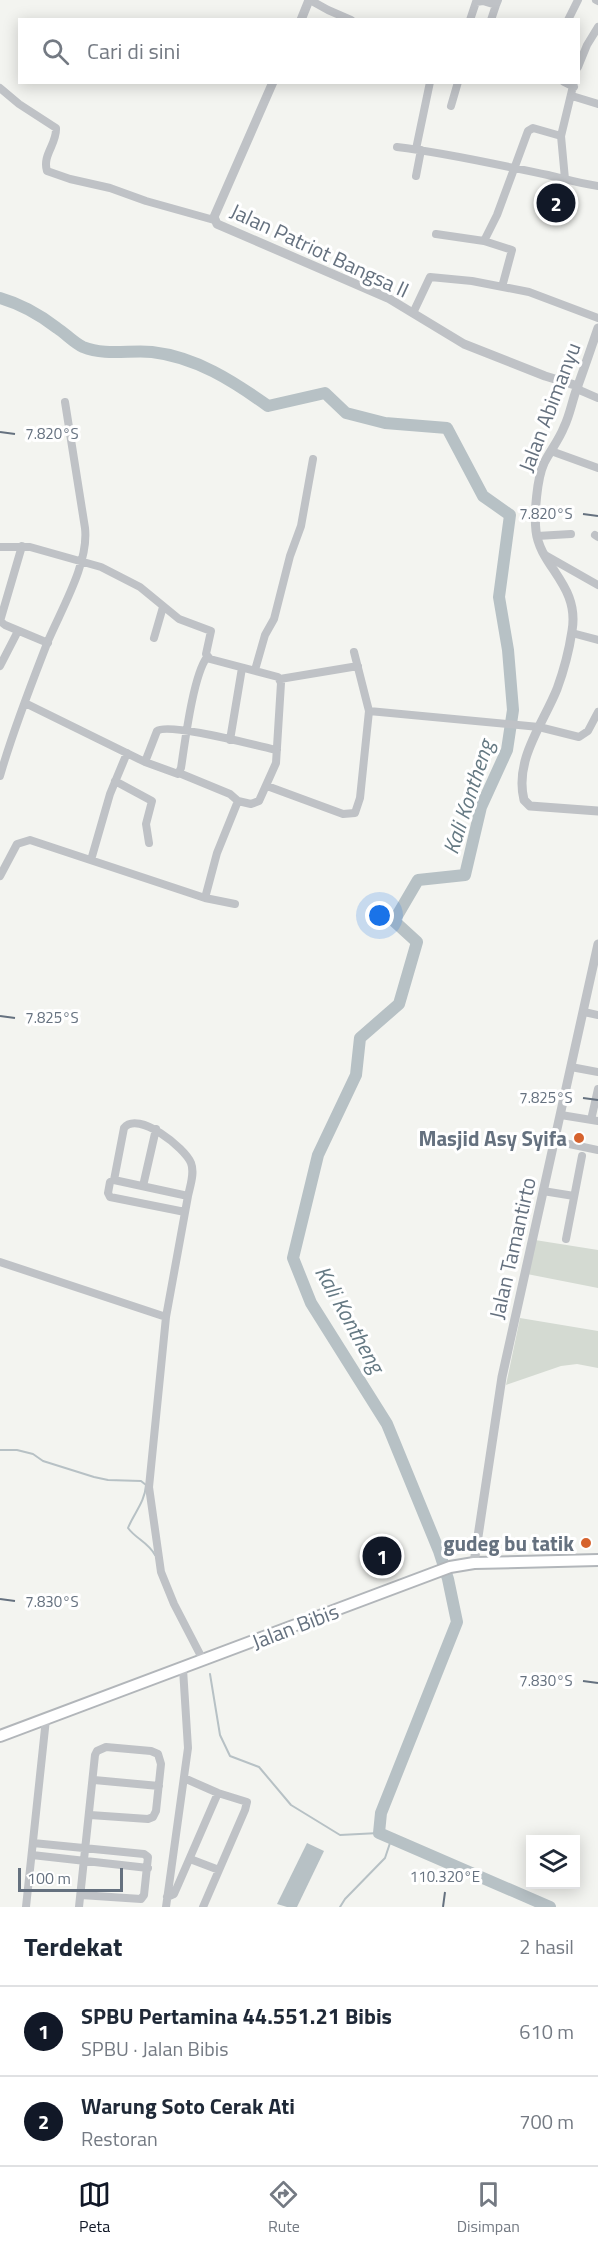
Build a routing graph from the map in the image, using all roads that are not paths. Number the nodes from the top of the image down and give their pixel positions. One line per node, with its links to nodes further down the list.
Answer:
1 (310, 0): 5 (street); 6 (street)
2 (578, 0): 9 (street)
3 (474, 1): 4 (street); 7 (street)
4 (497, 3): 8 (street)
5 (302, 18)
6 (346, 18)
7 (470, 18)
8 (492, 18)
9 (569, 18)
10 (598, 27): 11 (street)
11 (580, 64)
12 (272, 84): 27 (street, Jalan Patriot Bangsa II)
13 (430, 84): 22 (street)
14 (457, 84): 19 (street)
15 (574, 85): 17 (street)
16 (0, 88): 27 (street)
17 (572, 96): 18 (street); 20 (street)
18 (598, 104)
19 (451, 106)
20 (561, 136): 23 (street); 25 (street)
21 (397, 147): 22 (street)
22 (418, 150): 23 (street); 24 (street)
23 (514, 168): 25 (street); 29 (street)
24 (416, 176)
25 (565, 178): 26 (street)
26 (598, 186)
27 (214, 220): 31 (street, Jalan Patriot Bangsa II)
28 (436, 234): 29 (street)
29 (484, 241): 30 (street)
30 (502, 287): 31 (street); 32 (street)
31 (413, 313): 34 (street, Jalan Patriot Bangsa II)
32 (598, 318)
33 (598, 328): 35 (street, Jalan Abimanyu)
34 (545, 376): 35 (street); 38 (street)
35 (577, 387): 36 (street); 38 (street, Jalan Abimanyu)
36 (598, 398)
37 (65, 402): 47 (street)
38 (573, 402): 39 (street, Jalan Abimanyu)
39 (551, 451): 41 (street); 43 (street, Jalan Abimanyu)
40 (313, 459): 60 (street)
41 (598, 468)
42 (571, 534): 43 (street)
43 (537, 536): 46 (street, Jalan Abimanyu)
44 (22, 546): 45 (street); 47 (street); 50 (street)
45 (0, 547)
46 (545, 555): 48 (street); 51 (street, Jalan Abimanyu)
47 (82, 560): 49 (street); 54 (street)
48 (598, 585)
49 (162, 607): 52 (street); 56 (street)
50 (18, 631): 54 (street); 57 (street)
51 (572, 633): 53 (street); 65 (street, Jalan Abimanyu)
52 (154, 638)
53 (598, 640)
54 (48, 643): 62 (street)
55 (354, 652): 58 (street)
56 (207, 657): 59 (street); 66 (street)
57 (0, 666)
58 (358, 666): 61 (street); 63 (street)
59 (242, 668): 60 (street); 67 (street)
60 (255, 670): 61 (street)
61 (280, 680): 68 (street)
62 (25, 703): 69 (street); 72 (street)
63 (369, 711): 65 (street); 74 (street)
64 (598, 712): 65 (street)
65 (539, 726): 76 (street, Jalan Abimanyu)
66 (187, 730): 67 (street); 70 (street); 71 (street)
67 (230, 740): 68 (street)
68 (278, 750): 74 (street)
69 (127, 753): 70 (street); 73 (street)
70 (145, 762): 71 (street)
71 (179, 774): 75 (street)
72 (0, 776)
73 (115, 781): 77 (street); 78 (street)
74 (267, 786): 75 (street)
75 (238, 801): 80 (street)
76 (598, 811)
77 (149, 843)
78 (91, 860): 79 (street); 80 (street)
79 (0, 876)
80 (205, 898): 81 (street)
81 (235, 904)
82 (598, 944): 83 (street, Jalan Tamantirto)
83 (584, 1012): 84 (street); 85 (street, Jalan Tamantirto)
84 (598, 1015)
85 (571, 1067): 86 (street); 88 (street, Jalan Tamantirto)
86 (598, 1072)
87 (598, 1089): 89 (street)
88 (561, 1114): 89 (street); 91 (street, Jalan Tamantirto)
89 (595, 1120)
90 (156, 1129): 94 (street); 95 (street); 97 (street)
91 (555, 1141): 92 (street); 96 (street, Jalan Tamantirto)
92 (598, 1150)
93 (582, 1156): 98 (street)
94 (114, 1180): 95 (street); 99 (street)
95 (143, 1186): 97 (street)
96 (543, 1191): 98 (street); 104 (street, Jalan Tamantirto)
97 (188, 1196): 99 (street)
98 (574, 1196): 100 (street)
99 (185, 1212): 102 (street)
100 (566, 1239)
101 (0, 1262): 102 (street)
102 (166, 1317): 105 (street)
103 (598, 1560): 104 (main road, Jalan Bibis)
104 (474, 1563): 105 (main road, Jalan Bibis)
105 (203, 1660): 106 (main road, Jalan Bibis)
106 (183, 1669): 107 (main road, Jalan Bibis); 109 (street)
107 (46, 1719): 108 (main road, Jalan Bibis); 114 (street)
108 (0, 1736)
109 (184, 1778): 112 (street); 122 (street)
110 (94, 1780): 111 (street); 111 (street); 113 (street)
111 (159, 1786): 113 (street)
112 (218, 1793): 117 (street); 120 (street)
113 (90, 1815): 115 (street)
114 (33, 1843): 115 (street); 116 (street)
115 (86, 1848): 118 (street); 119 (street)
116 (32, 1855): 118 (street); 123 (street)
117 (190, 1859): 120 (street); 122 (street)
118 (85, 1860): 119 (street); 121 (street)
119 (148, 1868): 121 (street)
120 (219, 1870): 126 (street)
121 (81, 1895): 124 (street)
122 (167, 1897): 125 (street)
123 (27, 1907)
124 (80, 1907)
125 (166, 1907)
126 (203, 1907)

